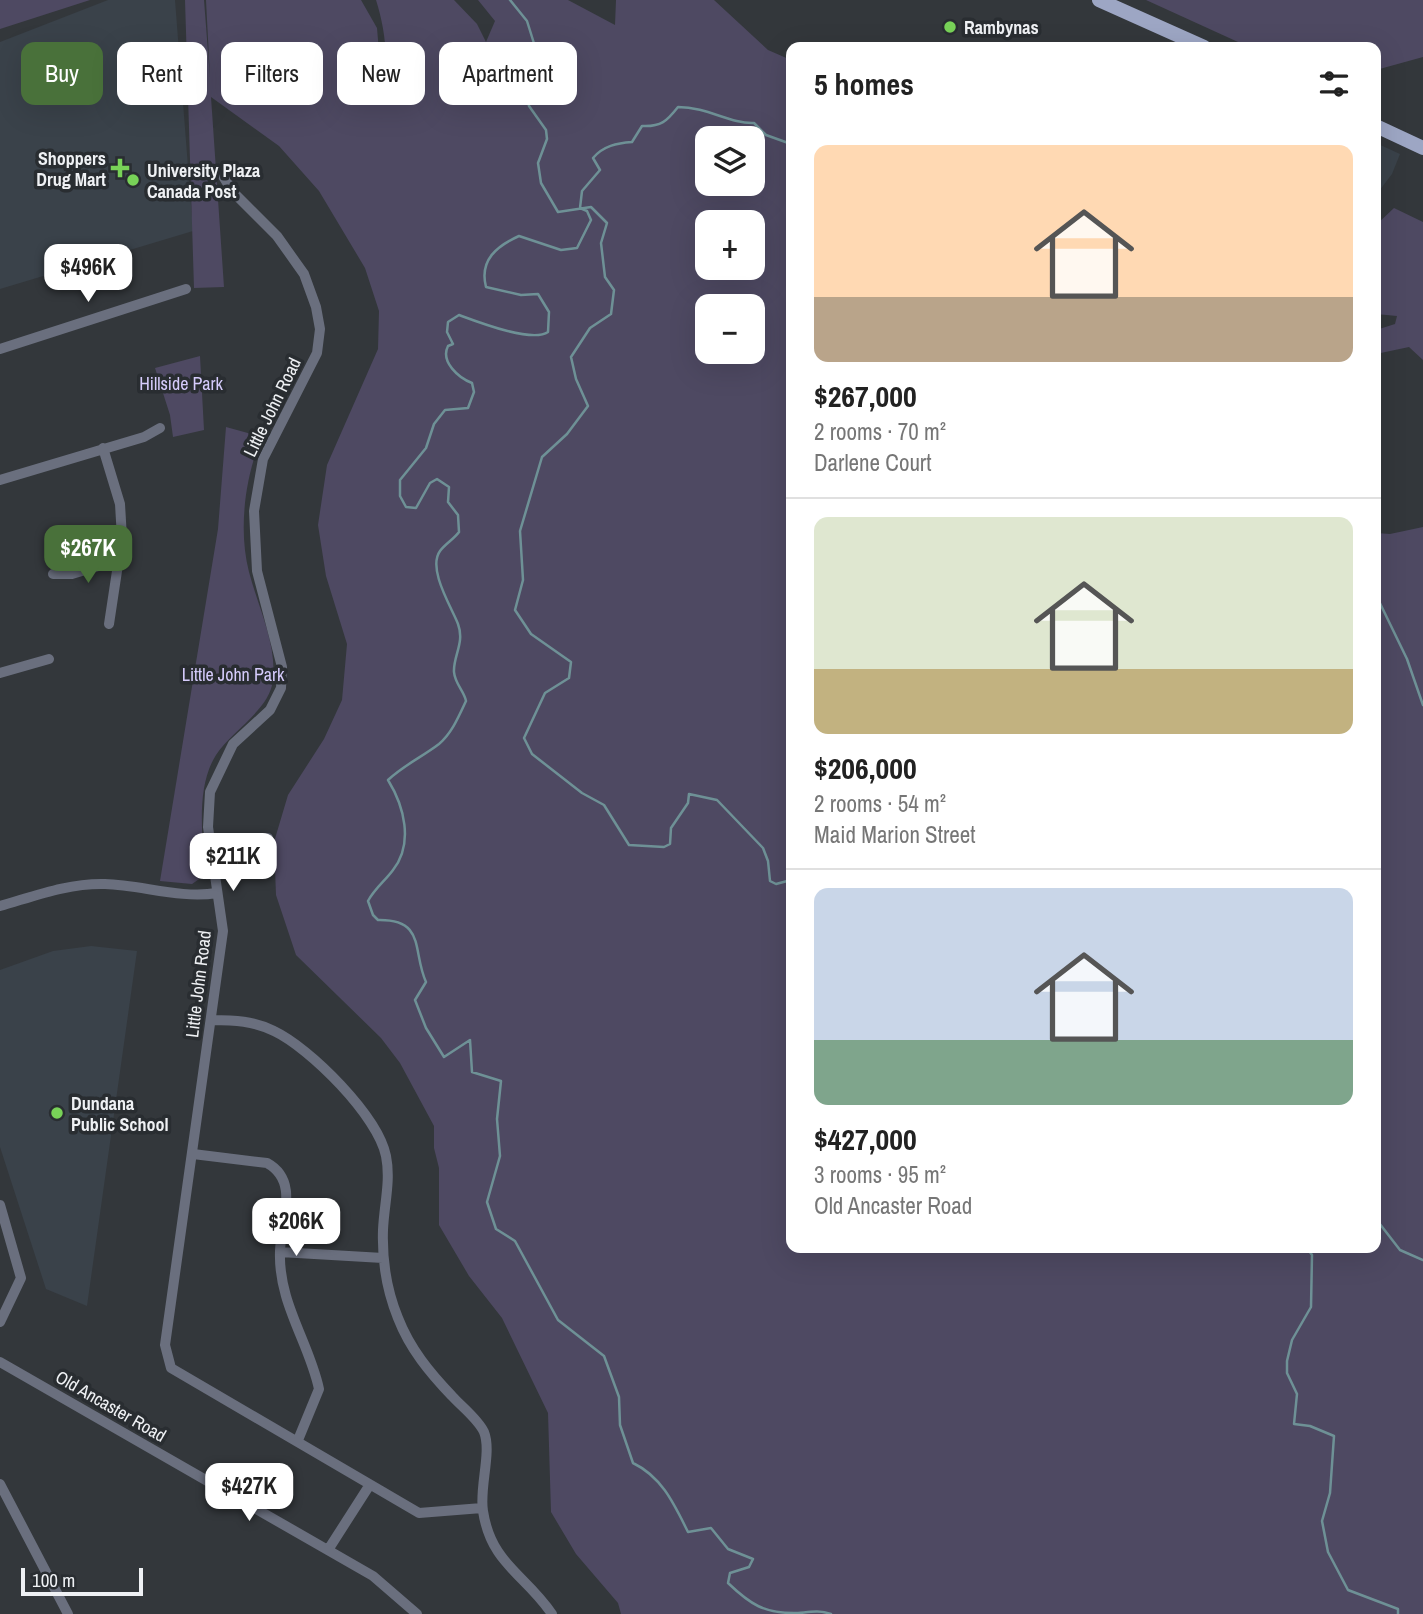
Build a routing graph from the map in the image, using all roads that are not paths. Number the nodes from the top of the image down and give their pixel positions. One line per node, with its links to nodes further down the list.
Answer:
1 (1099, 0): 2 (main road)
2 (1193, 42)
3 (1381, 128): 4 (main road)
4 (1423, 148)
5 (221, 173): 6 (street, Little John Road)
6 (233, 192): 7 (street); 19 (street, Little John Road)
7 (224, 201)
8 (186, 289): 9 (street)
9 (0, 349)
10 (160, 428): 11 (street)
11 (103, 448): 12 (street); 13 (street)
12 (0, 480)
13 (118, 560): 14 (street); 15 (street)
14 (52, 574)
15 (109, 624)
16 (49, 659): 17 (street)
17 (0, 673)
18 (268, 838): 19 (street)
19 (211, 850): 20 (street, Little John Road)
20 (217, 893): 21 (street); 22 (street, Little John Road)
21 (0, 906)
22 (212, 1020): 23 (street, Little John Road); 26 (street)
23 (193, 1154): 25 (street); 29 (street, Little John Road)
24 (0, 1205): 27 (street)
25 (280, 1252): 26 (street); 29 (street)
26 (383, 1258): 32 (street)
27 (0, 1322)
28 (0, 1363): 33 (street, Old Ancaster Road)
29 (298, 1440): 31 (street, Little John Road)
30 (0, 1484): 34 (street)
31 (369, 1486): 32 (street, Little John Road); 33 (street)
32 (482, 1508): 36 (street)
33 (328, 1549): 35 (street, Old Ancaster Road)
34 (68, 1614)
35 (417, 1614)
36 (552, 1614)

